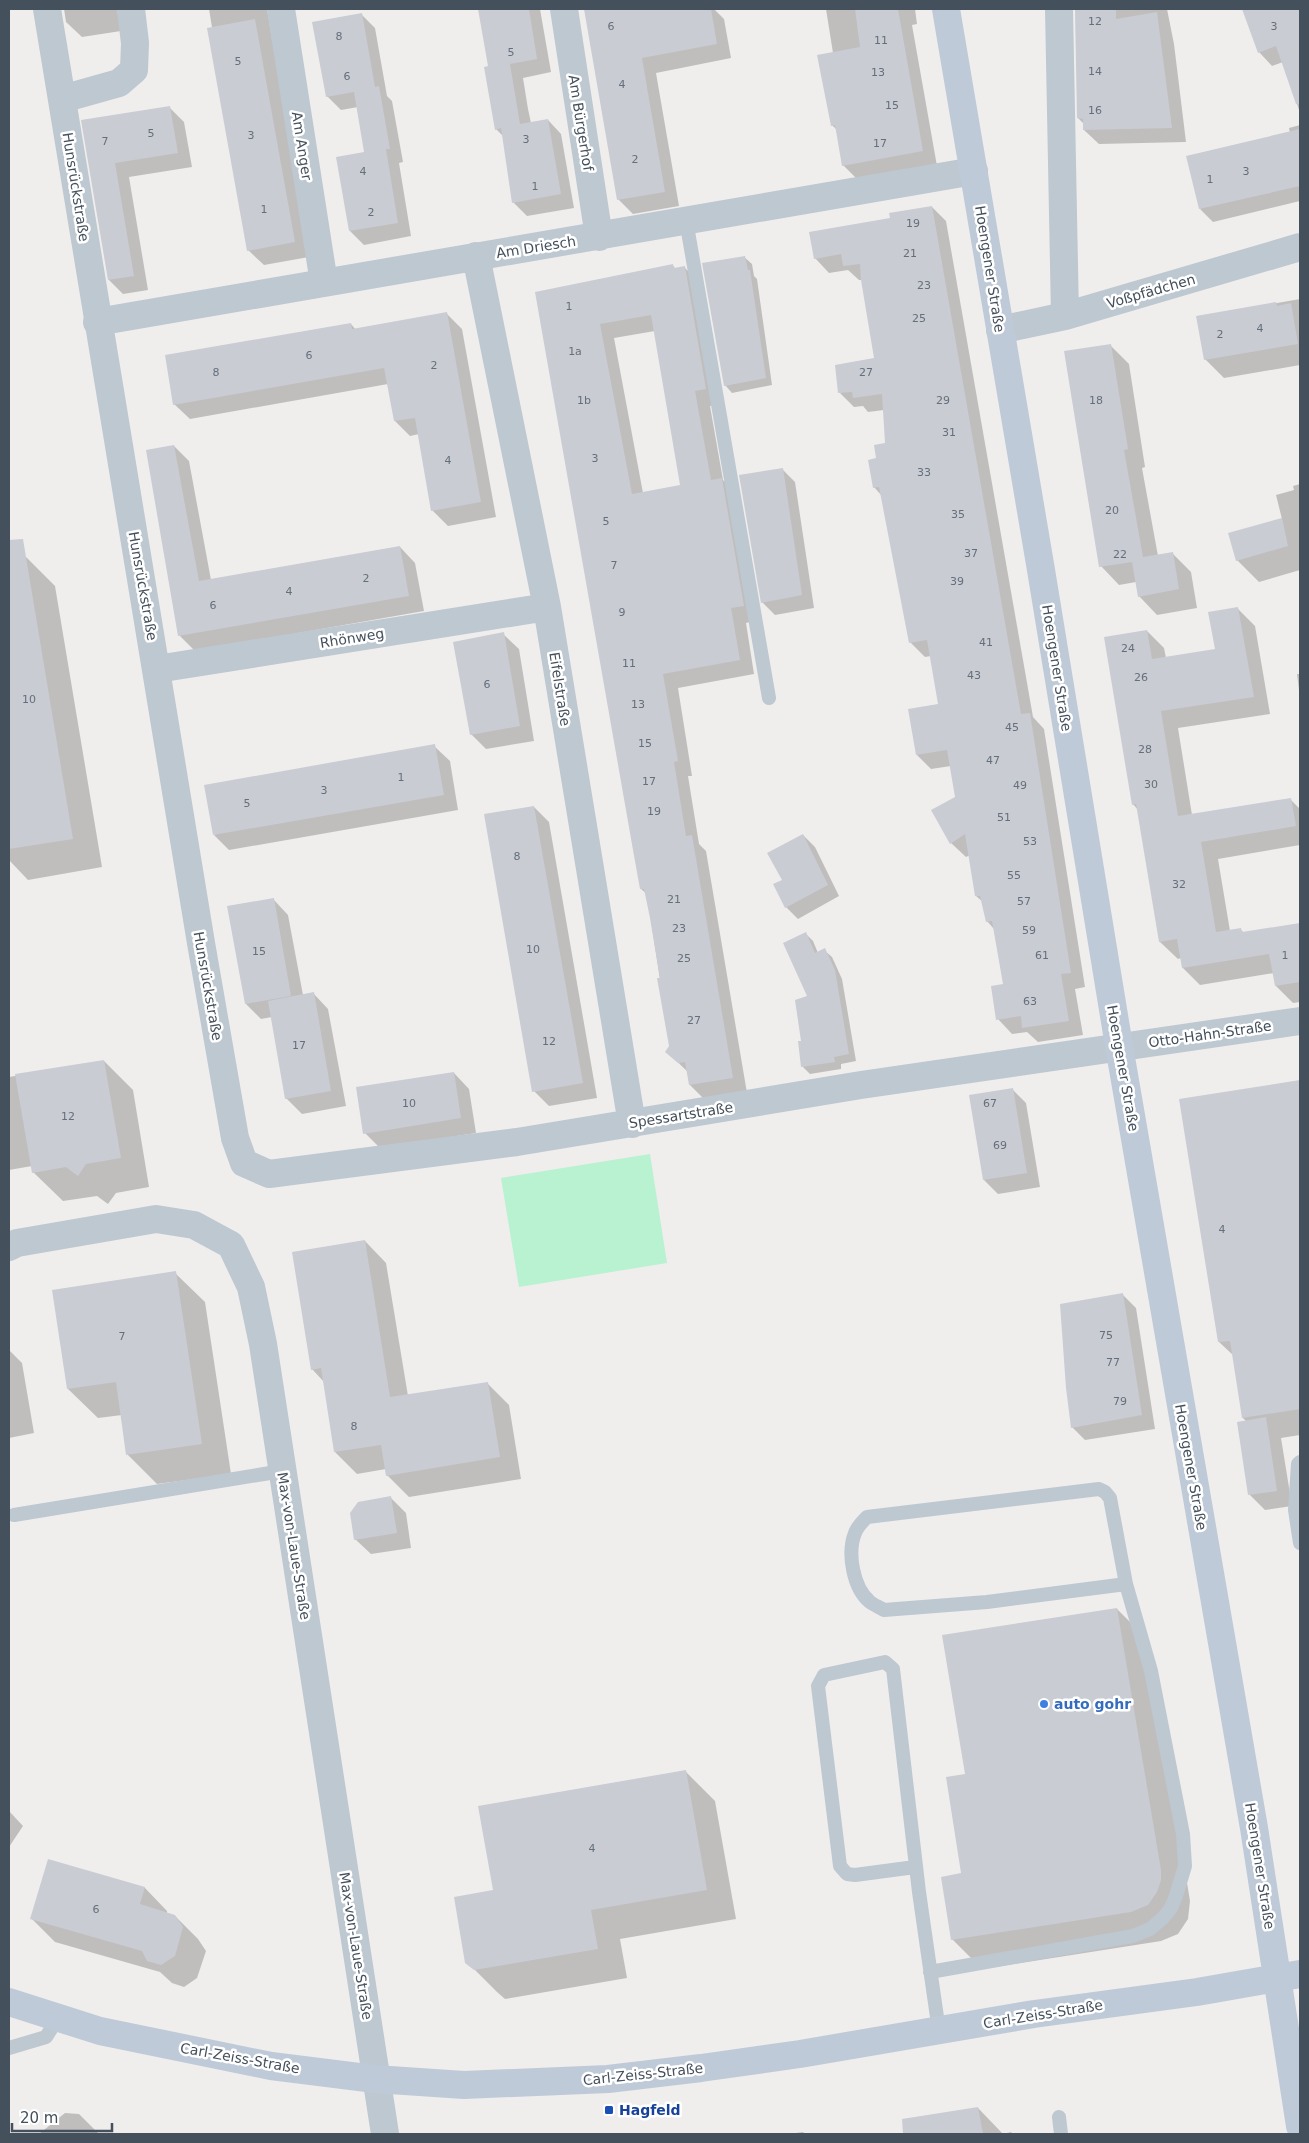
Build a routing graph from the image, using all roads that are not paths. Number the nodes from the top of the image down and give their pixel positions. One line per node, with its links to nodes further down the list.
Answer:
1 (47, 9): 7 (street, Hunsrückstraße)
2 (132, 9): 7 (street)
3 (281, 9): 13 (street, Am Anger)
4 (564, 9): 10 (street, Am Bürgerhof)
5 (946, 9): 8 (main road, Hoengener Straße)
6 (1059, 9): 14 (street)
7 (62, 99): 15 (street, Hunsrückstraße)
8 (974, 171): 9 (street, Am Driesch); 16 (main road, Hoengener Straße)
9 (686, 220): 10 (street, Am Driesch); 19 (lane)
10 (599, 237): 12 (street, Am Driesch)
11 (1300, 247): 14 (street, Voßpfädchen)
12 (476, 256): 13 (street, Am Driesch); 17 (street, Eifelstraße)
13 (324, 283): 15 (street, Am Driesch)
14 (1065, 316): 16 (street, Voßpfädchen)
15 (98, 322): 18 (street, Hunsrückstraße)
16 (1000, 330): 21 (main road, Hoengener Straße)
17 (547, 607): 18 (street, Rhönweg); 22 (street, Eifelstraße)
18 (157, 669): 23 (street, Hunsrückstraße)
19 (769, 698)
20 (1300, 1021): 21 (street, Otto-Hahn-Straße)
21 (1119, 1046): 22 (street, Spessartstraße); 32 (main road, Hoengener Straße)
22 (632, 1124): 23 (street, Spessartstraße)
23 (244, 1162)
24 (9, 1247): 26 (street, Max-von-Laue-Straße)
25 (1300, 1462): 28 (lane)
26 (282, 1471): 27 (lane); 37 (street, Max-von-Laue-Straße)
27 (14, 1515)
28 (1300, 1543)
29 (1126, 1584): 29 (lane); 31 (lane)
30 (916, 1867): 30 (lane); 31 (lane)
31 (930, 1972): 35 (lane)
32 (1289, 1976): 35 (main road, Carl-Zeiss-Straße); 39 (main road, Hoengener Straße)
33 (9, 2002): 34 (main road, Carl-Zeiss-Straße)
34 (58, 2018): 36 (lane); 37 (main road, Carl-Zeiss-Straße)
35 (939, 2031): 37 (main road, Carl-Zeiss-Straße)
36 (9, 2048)
37 (375, 2079): 40 (street, Max-von-Laue-Straße)
38 (1059, 2117): 41 (lane)
39 (1300, 2126)
40 (385, 2134)
41 (1061, 2134)

